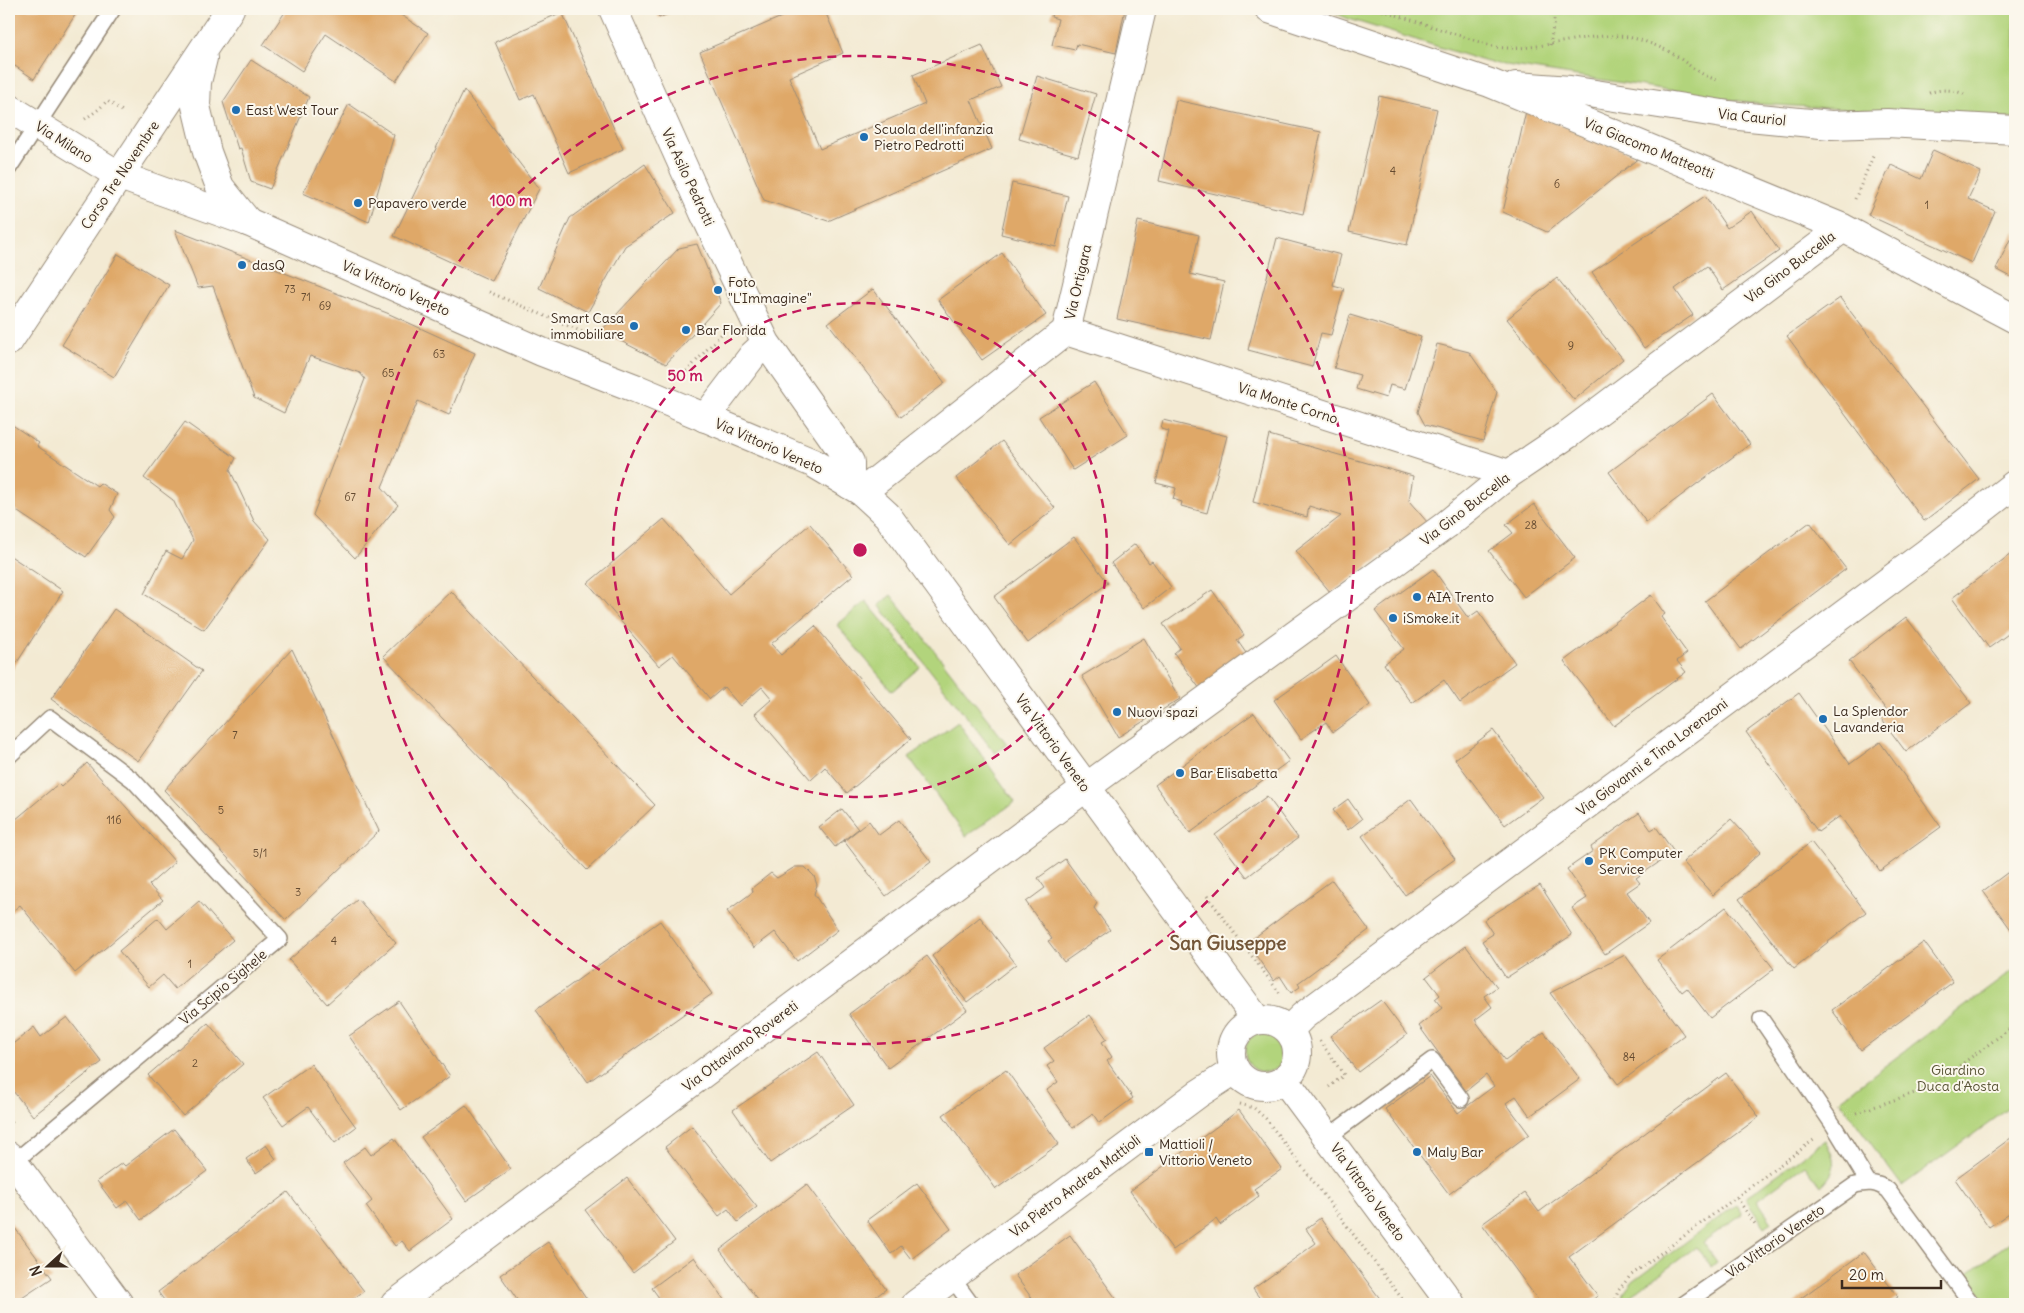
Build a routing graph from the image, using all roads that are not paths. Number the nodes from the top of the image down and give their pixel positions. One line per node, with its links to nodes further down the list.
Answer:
1 (114, 9): 9 (lane)
2 (230, 9): 6 (street, Corso Tre Novembre)
3 (613, 9): 18 (street, Via Asilo Pedrotti)
4 (1142, 9): 16 (street, Via Ortigara)
5 (1269, 9): 7 (street, Via Giacomo Matteotti)
6 (205, 47): 12 (street, Corso Tre Novembre); 13 (street)
7 (1490, 84): 10 (street, Via Cauriol); 14 (street, Via Giacomo Matteotti)
8 (9, 108): 9 (street, Via Milano)
9 (36, 125): 11 (lane); 12 (street, Via Milano)
10 (2015, 130)
11 (9, 168)
12 (120, 176): 13 (street, Via Vittorio Veneto); 17 (street, Corso Tre Novembre)
13 (248, 222): 19 (street, Via Vittorio Veneto)
14 (1843, 228): 15 (street, Via Giacomo Matteotti); 20 (street, Via Gino Buccella)
15 (2015, 319)
16 (1066, 332): 20 (street, Via Monte Corno); 22 (street, Via Ortigara)
17 (9, 341)
18 (766, 343): 19 (street); 22 (street, Via Asilo Pedrotti)
19 (705, 418): 22 (street, Via Vittorio Veneto)
20 (1509, 474): 24 (street, Via Gino Buccella)
21 (2015, 484): 27 (street, Via Giovanni e Tina Lorenzoni)
22 (856, 489): 24 (street, Via Vittorio Veneto)
23 (9, 756): 32 (lane, Via Scipio Sighele)
24 (1085, 788): 26 (street, Via Vittorio Veneto); 36 (street, Via Ottaviano Rovereti)
25 (1761, 1019): 33 (lane)
26 (1256, 1020): 27 (street); 28 (street)
27 (1289, 1030): 29 (street)
28 (1235, 1070): 29 (street); 34 (street, Via Pietro Andrea Mattioli)
29 (1284, 1080): 31 (street, Via Vittorio Veneto)
30 (1461, 1099): 31 (lane)
31 (1328, 1138): 39 (street, Via Vittorio Veneto)
32 (11, 1159): 35 (street)
33 (1868, 1182): 40 (lane, Via Vittorio Veneto); 41 (lane)
34 (952, 1278): 37 (street, Via Pietro Andrea Mattioli); 38 (lane)
35 (119, 1304)
36 (395, 1304)
37 (916, 1304)
38 (971, 1304)
39 (1451, 1304)
40 (1684, 1304)
41 (1972, 1304)

